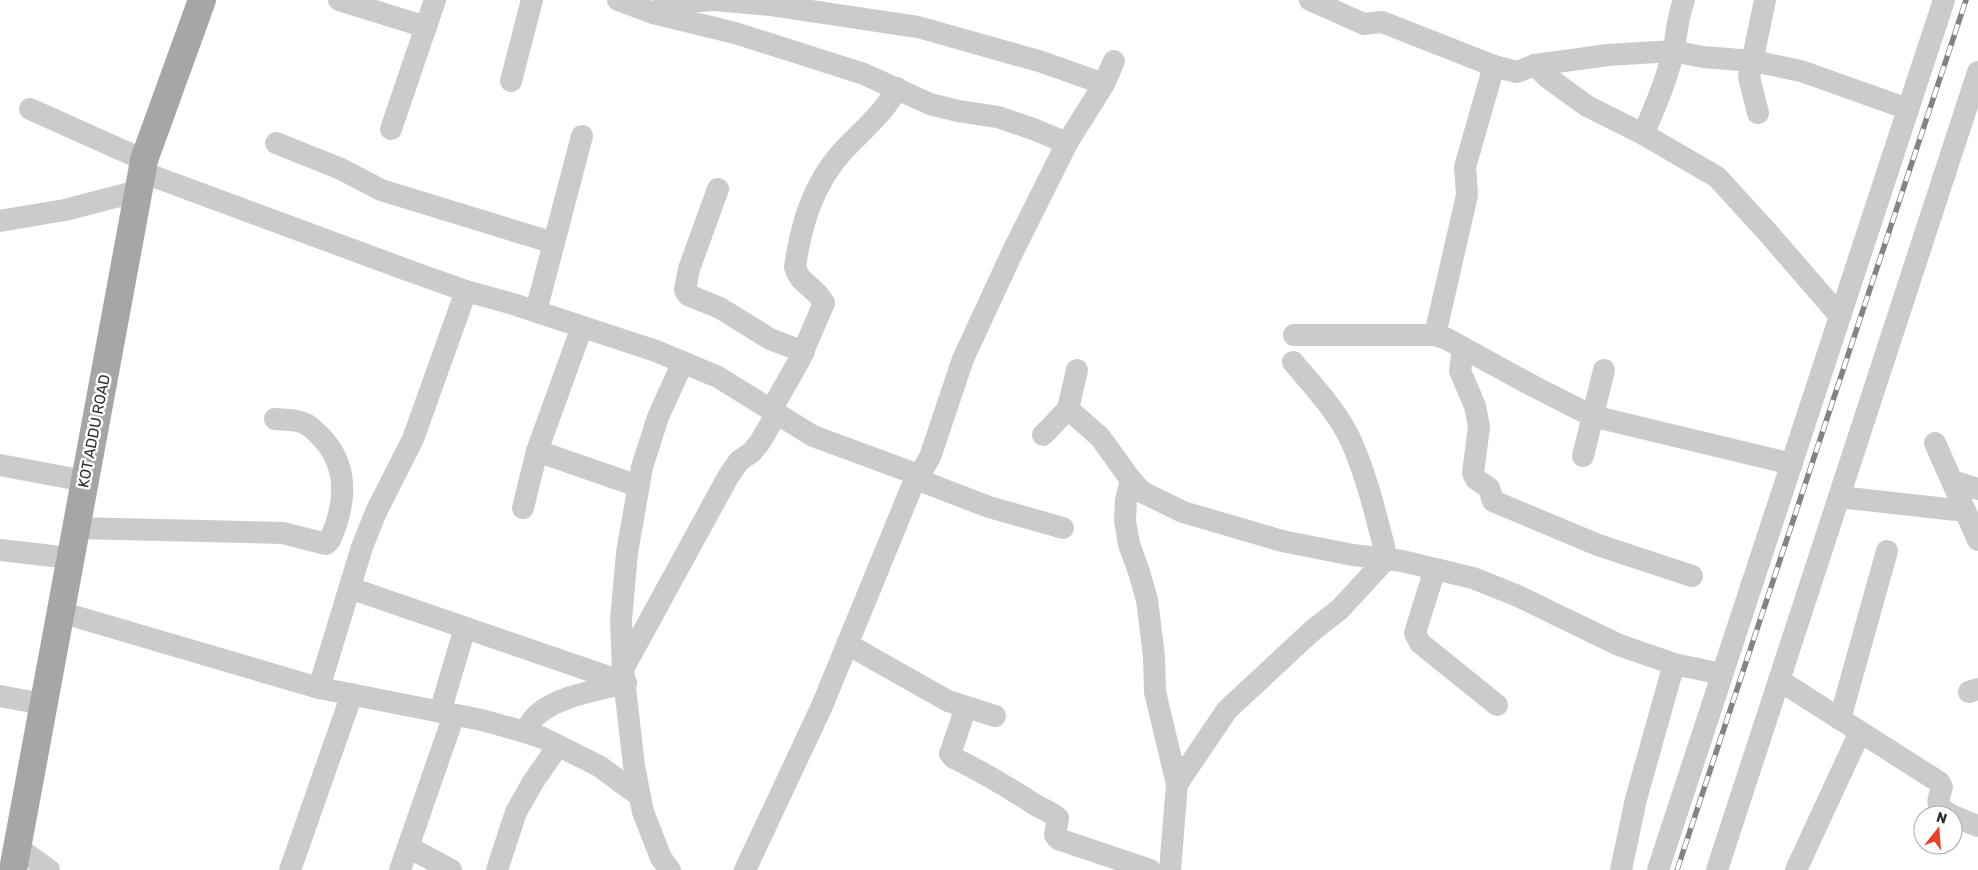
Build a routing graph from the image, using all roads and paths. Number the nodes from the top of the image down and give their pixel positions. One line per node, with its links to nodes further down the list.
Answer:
1 (202, 0): 31 (main road, KOT ADDU ROAD)
2 (339, 0): 12 (street)
3 (435, 0): 12 (street)
4 (532, 0): 19 (street)
5 (618, 0): 11 (street)
6 (714, 0): 11 (street); 20 (street)
7 (1310, 0): 17 (street)
8 (1684, 0): 13 (street)
9 (1765, 0): 15 (street)
10 (1944, 0): 23 (street)
11 (653, 12): 21 (street)
12 (426, 26): 26 (street)
13 (1673, 51): 15 (street); 16 (street); 27 (street)
14 (1114, 61): 20 (street)
15 (1753, 61): 23 (street); 24 (street)
16 (1535, 65): 17 (street); 27 (street)
17 (1494, 66): 40 (street)
18 (1978, 72): 25 (street)
19 (511, 81)
20 (1104, 84): 30 (street)
21 (897, 88): 30 (street); 42 (street)
22 (30, 108): 31 (street)
23 (1908, 109): 37 (street)
24 (1758, 112)
25 (1969, 129): 63 (street)
26 (391, 130)
27 (1643, 134): 37 (street)
28 (582, 136): 34 (street)
29 (276, 143): 34 (street)
30 (1067, 143): 57 (street)
31 (141, 174): 33 (street); 35 (street); 60 (main road, KOT ADDU ROAD)
32 (718, 189): 42 (street)
33 (0, 220)
34 (554, 242): 36 (street)
35 (466, 291): 36 (street); 75 (street)
36 (536, 311): 38 (street)
37 (1840, 316): 55 (street)
38 (582, 327): 43 (street); 53 (street)
39 (1294, 335): 40 (street)
40 (1435, 335): 41 (street)
41 (1463, 348): 49 (street); 74 (street)
42 (804, 352): 48 (street)
43 (683, 362): 48 (street); 61 (street)
44 (1293, 362): 72 (street)
45 (1078, 370): 47 (street)
46 (1604, 370): 49 (street)
47 (1068, 409): 51 (street); 58 (street)
48 (774, 411): 57 (street); 81 (street)
49 (1592, 416): 54 (street); 55 (street)
50 (275, 419): 66 (street)
51 (1043, 435)
52 (1934, 443): 59 (street)
53 (537, 451): 61 (street); 64 (street)
54 (1583, 456)
55 (1792, 464): 80 (street)
56 (0, 465): 60 (street)
57 (916, 479): 67 (street); 78 (street)
58 (1131, 480): 72 (street); 95 (street)
59 (1952, 481): 62 (street); 65 (street)
60 (85, 482): 66 (main road, KOT ADDU ROAD)
61 (638, 486): 81 (street)
62 (1978, 489)
63 (1839, 497): 65 (street); 82 (street)
64 (522, 508)
65 (1965, 511): 68 (street)
66 (76, 528): 71 (main road, KOT ADDU ROAD)
67 (1063, 528)
68 (1978, 540)
69 (0, 550): 71 (street)
70 (1887, 551): 91 (street)
71 (70, 558): 76 (main road, KOT ADDU ROAD)
72 (1387, 558): 73 (street); 95 (street)
73 (1435, 569): 79 (street); 87 (street)
74 (1692, 576)
75 (350, 588): 77 (street); 83 (street)
76 (60, 612): 83 (street); 86 (main road, KOT ADDU ROAD)
77 (466, 628): 81 (street); 89 (street)
78 (847, 644): 88 (street); 108 (street)
79 (1674, 664): 80 (street); 111 (street)
80 (1722, 674): 112 (street)
81 (624, 677): 92 (street); 96 (street)
82 (1779, 680): 91 (street); 113 (street)
83 (319, 688): 84 (street)
84 (352, 694): 89 (street); 103 (street)
85 (0, 696): 86 (street)
86 (43, 704): 101 (main road, KOT ADDU ROAD)
87 (1497, 705)
88 (966, 707): 90 (street); 109 (street)
89 (447, 714): 92 (street); 100 (street)
90 (995, 716)
91 (1840, 719): 93 (street)
92 (525, 732): 94 (street)
93 (1860, 732): 97 (street); 114 (street)
94 (558, 746): 96 (street); 106 (street)
95 (1177, 784): 110 (street)
96 (640, 796): 107 (street)
97 (1938, 805)
98 (1963, 820): 99 (street)
99 (1978, 826)
100 (408, 847): 104 (street); 105 (street)
101 (15, 859): 102 (street)
102 (48, 870)
103 (290, 870)
104 (400, 870)
105 (451, 870)
106 (496, 870)
107 (670, 870)
108 (745, 870)
109 (1150, 870)
110 (1170, 870)
111 (1620, 870)
112 (1658, 870)
113 (1717, 870)
114 (1796, 870)

